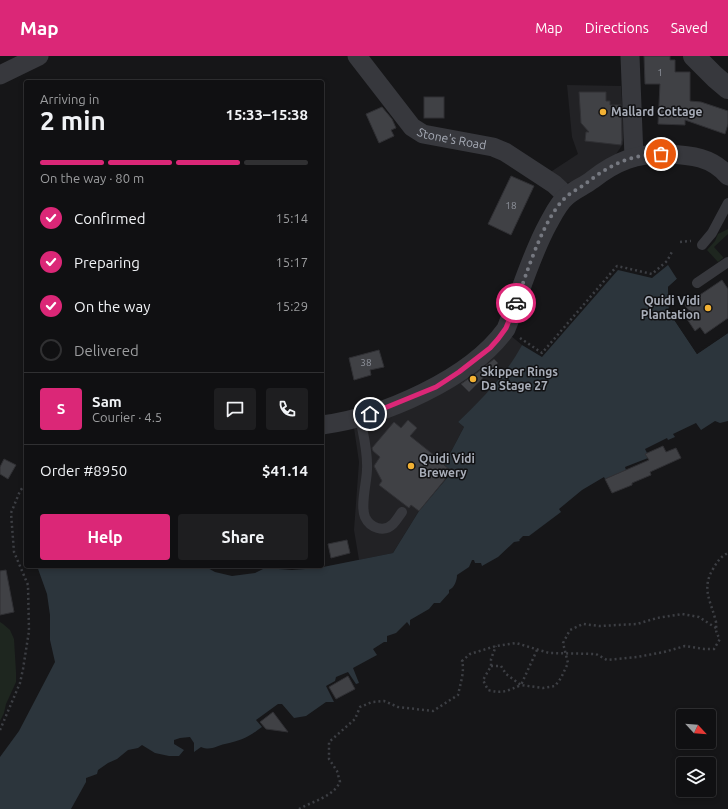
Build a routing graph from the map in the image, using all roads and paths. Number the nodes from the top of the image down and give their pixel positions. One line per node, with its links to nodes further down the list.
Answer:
1 (39, 56): 5 (street)
2 (357, 56): 9 (street, Stone's Road)
3 (630, 56): 7 (street)
4 (694, 56): 6 (street)
5 (0, 75)
6 (728, 88)
7 (634, 157): 8 (street); 9 (street)
8 (728, 176)
9 (567, 196): 16 (street)
10 (728, 203): 11 (lane)
11 (702, 245)
12 (674, 250): 15 (path)
13 (728, 262): 14 (lane)
14 (697, 283)
15 (519, 337)
16 (360, 417): 17 (street); 19 (lane)
17 (324, 426)
18 (24, 486): 27 (path)
19 (402, 512)
20 (728, 553): 21 (path)
21 (716, 628): 24 (path); 24 (path)
22 (496, 646): 23 (path); 25 (path); 28 (path)
23 (537, 650): 24 (path); 26 (path)
24 (566, 654): 26 (path)
25 (491, 666): 26 (path); 26 (path)
26 (521, 685)
27 (0, 730)
28 (300, 809)

